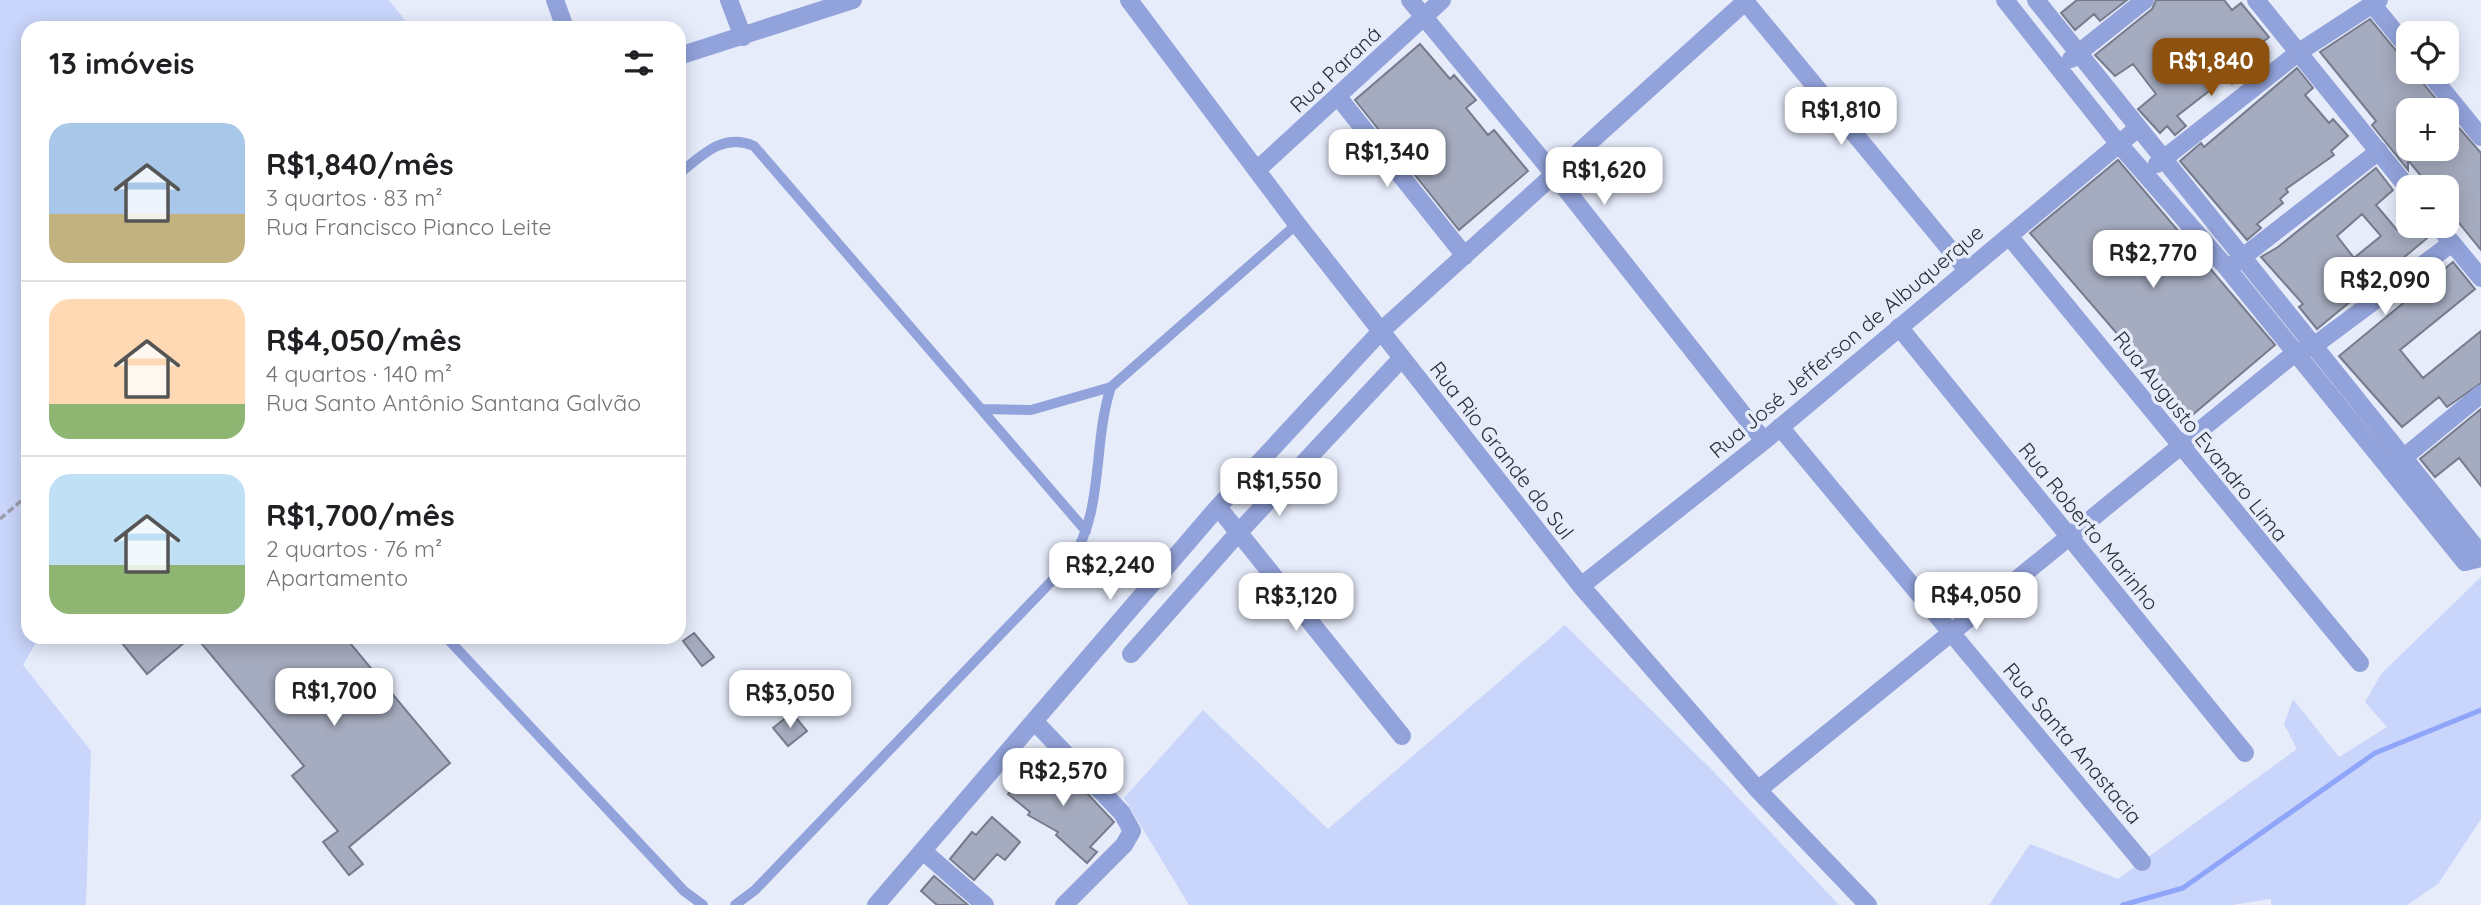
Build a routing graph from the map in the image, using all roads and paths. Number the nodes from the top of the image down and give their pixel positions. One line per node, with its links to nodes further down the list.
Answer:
1 (555, 0): 14 (street)
2 (729, 0): 16 (street)
3 (853, 0): 16 (street)
4 (1410, 0): 13 (street)
5 (1442, 0): 13 (street, Rua Paraná)
6 (2005, 0): 20 (street)
7 (2036, 0): 18 (street)
8 (2146, 0): 18 (street)
9 (2256, 0): 17 (street)
10 (1746, 1): 30 (street); 40 (street)
11 (1132, 2): 29 (street, Rua Rio Grande do Sul)
12 (2376, 2): 15 (street); 17 (street)
13 (1423, 17): 22 (street, Rua Paraná); 30 (street)
14 (562, 21)
15 (2396, 31)
16 (743, 37): 19 (street)
17 (2299, 52): 26 (street); 27 (street)
18 (2079, 53): 20 (street); 23 (street)
19 (686, 54)
20 (2060, 68): 25 (street)
21 (2438, 84): 24 (street)
22 (1339, 98): 29 (street, Rua Paraná); 38 (street)
23 (2138, 128): 25 (street, Rua José Jefferson de Albuquerque); 27 (street)
24 (2481, 137)
25 (2118, 144): 31 (street); 34 (street, Rua José Jefferson de Albuquerque)
26 (2379, 151): 32 (street); 37 (street)
27 (2164, 159): 31 (street); 37 (street)
28 (686, 168): 49 (lane)
29 (1258, 170): 33 (street, Rua Rio Grande do Sul)
30 (1553, 173): 38 (street); 51 (street)
31 (2145, 173): 39 (street)
32 (2398, 175)
33 (1297, 225): 43 (street, Rua Rio Grande do Sul); 47 (lane)
34 (2009, 236): 40 (street, Rua José Jefferson de Albuquerque); 52 (street, Rua Augusto Evandro Lima)
35 (2448, 238): 36 (street)
36 (2452, 243): 41 (street); 44 (street)
37 (2244, 255): 39 (street); 44 (street)
38 (1465, 257): 43 (street)
39 (2227, 268): 45 (street)
40 (1968, 270): 42 (street, Rua José Jefferson de Albuquerque)
41 (2481, 278)
42 (1899, 327): 50 (street, Rua José Jefferson de Albuquerque); 60 (street, Rua Roberto Marinho)
43 (1381, 331): 46 (street, Rua Rio Grande do Sul); 56 (street)
44 (2315, 345): 45 (street); 53 (street)
45 (2295, 354): 52 (street); 54 (street)
46 (1401, 359): 59 (street); 62 (street, Rua Rio Grande do Sul)
47 (1111, 387): 49 (lane); 58 (lane)
48 (2481, 394): 53 (street)
49 (981, 409): 58 (lane)
50 (1780, 427): 51 (street, Rua José Jefferson de Albuquerque); 63 (street, Rua Santa Anastacia)
51 (1764, 441): 62 (street, Rua José Jefferson de Albuquerque)
52 (2179, 446): 60 (street); 66 (street, Rua Augusto Evandro Lima)
53 (2404, 457): 54 (street); 61 (street)
54 (2389, 469): 61 (street)
55 (21, 501): 57 (path)
56 (1218, 507): 59 (street); 67 (street)
57 (0, 519)
58 (1086, 531): 74 (lane)
59 (1239, 532): 65 (street); 68 (street)
60 (2068, 536): 63 (street); 69 (street, Rua Roberto Marinho)
61 (2476, 558)
62 (1581, 586): 70 (street, Rua Rio Grande do Sul)
63 (1952, 633): 70 (street); 72 (street, Rua Santa Anastacia)
64 (453, 644): 73 (lane)
65 (1131, 654)
66 (2360, 663)
67 (1036, 723): 71 (street); 77 (street)
68 (1402, 736)
69 (2245, 753)
70 (1758, 790): 78 (street, Rua Rio Grande do Sul)
71 (923, 851): 75 (street); 76 (street)
72 (2142, 862)
73 (703, 905)
74 (735, 905)
75 (876, 905)
76 (985, 905)
77 (1065, 905)
78 (1868, 905)

